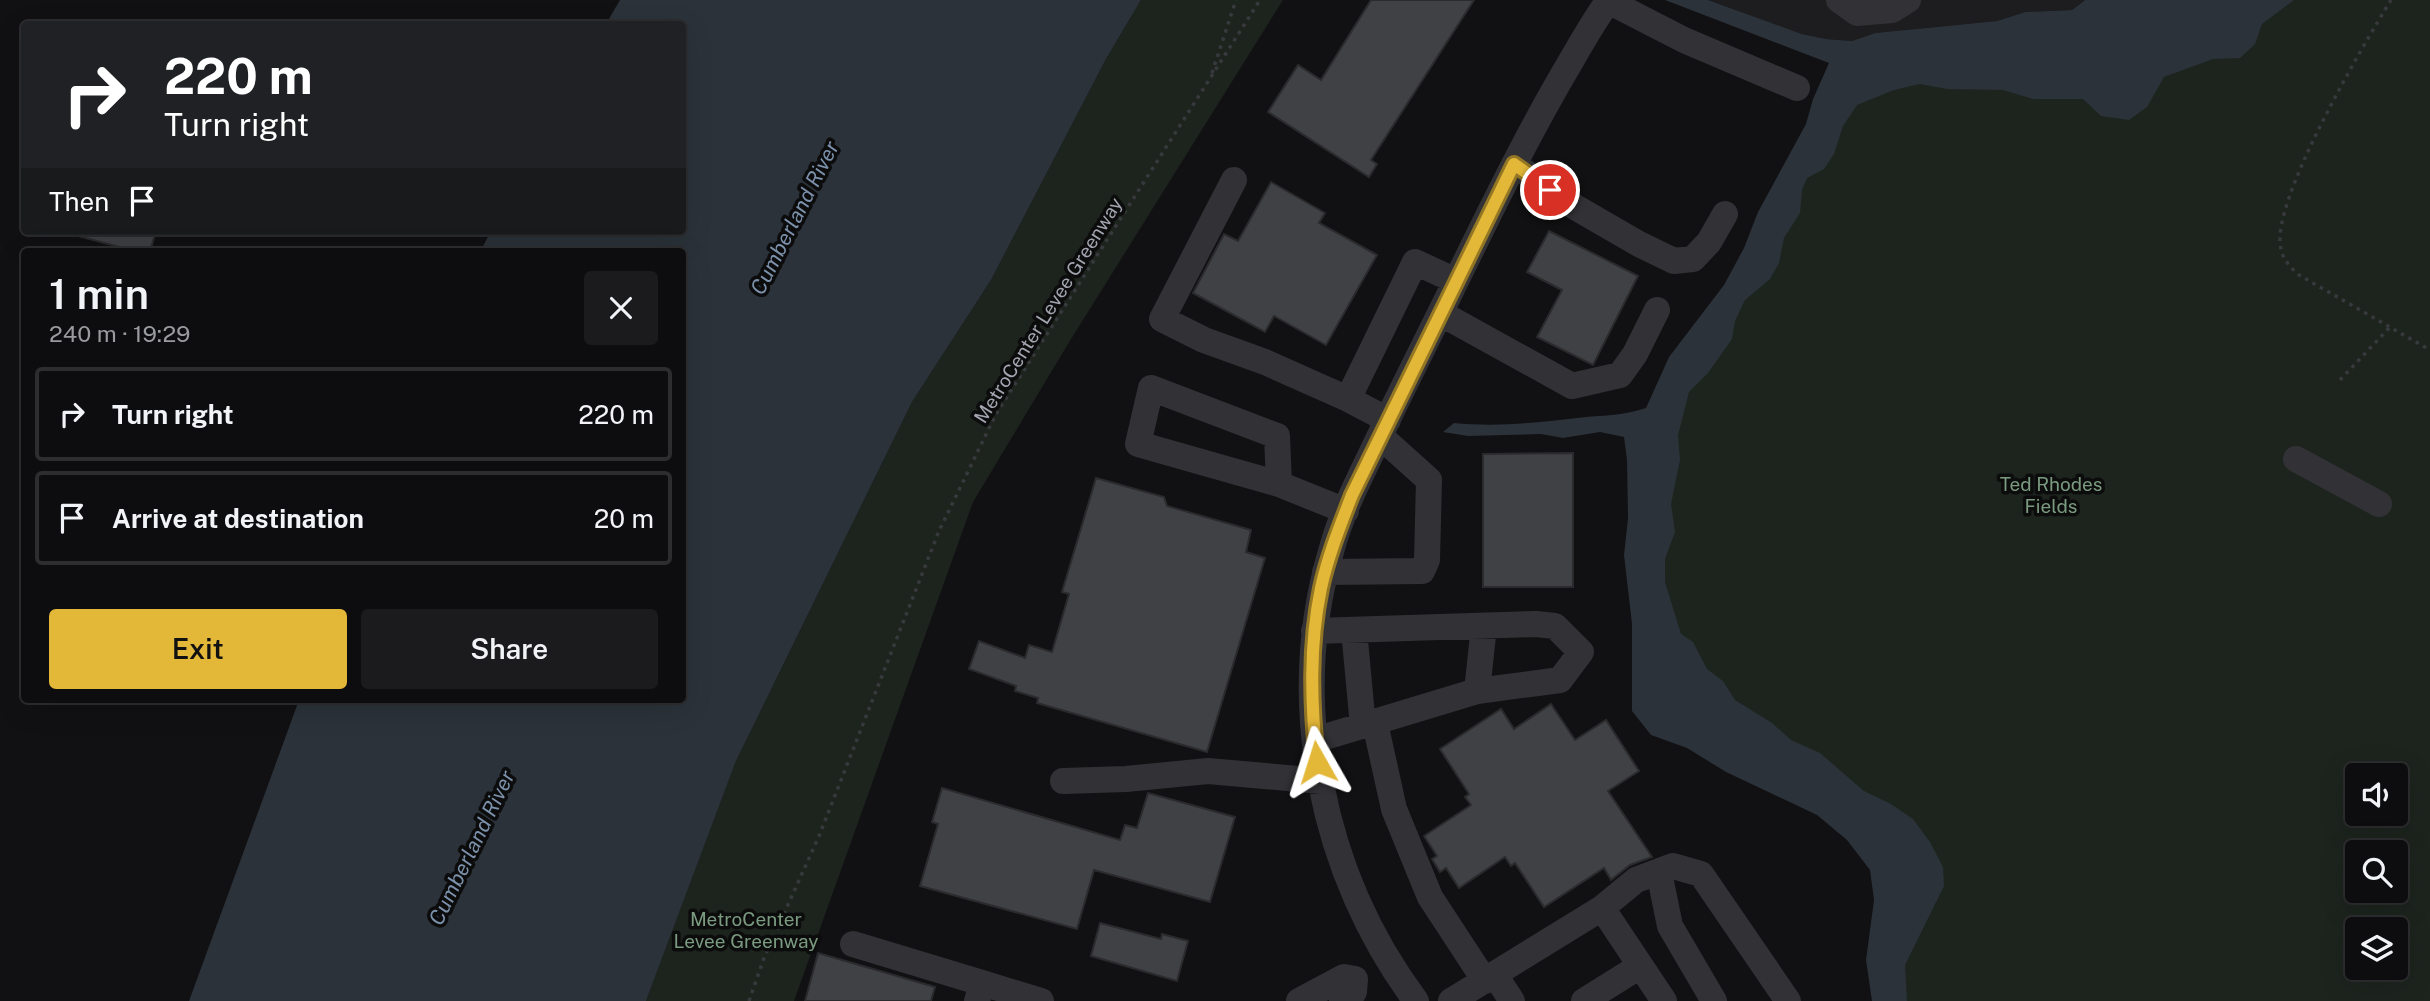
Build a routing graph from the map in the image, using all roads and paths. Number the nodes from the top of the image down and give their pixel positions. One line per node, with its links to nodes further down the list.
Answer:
1 (1236, 0): 7 (path)
2 (1260, 0): 7 (path, MetroCenter Levee Greenway)
3 (1839, 0): 4 (street)
4 (1908, 0)
5 (2390, 0): 15 (path)
6 (1608, 1): 8 (street); 9 (street)
7 (1210, 78): 41 (path, MetroCenter Levee Greenway)
8 (1797, 88)
9 (1514, 164): 11 (street); 12 (street)
10 (1234, 180): 18 (street)
11 (1726, 214)
12 (1456, 281): 14 (street); 18 (street)
13 (1657, 310): 14 (street)
14 (1440, 313): 19 (street)
15 (2390, 327): 16 (path); 17 (path)
16 (2430, 350)
17 (2340, 380)
18 (1348, 399): 19 (street)
19 (1384, 428): 23 (street); 24 (street)
20 (2296, 459): 22 (street)
21 (1279, 484): 21 (street); 23 (street)
22 (2379, 504)
23 (1346, 511): 24 (street)
24 (1325, 572): 27 (street)
25 (1483, 626): 26 (street); 28 (street); 28 (street)
26 (1354, 630): 27 (street); 29 (street)
27 (1314, 631): 30 (street)
28 (1477, 691): 29 (street)
29 (1369, 724): 30 (street); 38 (street)
30 (1315, 740): 32 (street)
31 (1063, 781): 32 (street)
32 (1321, 781): 36 (street)
33 (1658, 872): 34 (street); 49 (street); 50 (street)
34 (1602, 908): 37 (street); 38 (street)
35 (853, 944): 40 (street)
36 (1387, 958): 39 (street); 44 (street)
37 (1640, 966): 47 (street); 48 (street)
38 (1490, 978): 45 (street); 46 (street)
39 (1348, 990): 43 (street)
40 (979, 992): 42 (street)
41 (749, 1001)
42 (1039, 1001)
43 (1299, 1001)
44 (1416, 1001)
45 (1451, 1001)
46 (1512, 1001)
47 (1584, 1001)
48 (1664, 1001)
49 (1714, 1001)
50 (1788, 1001)

